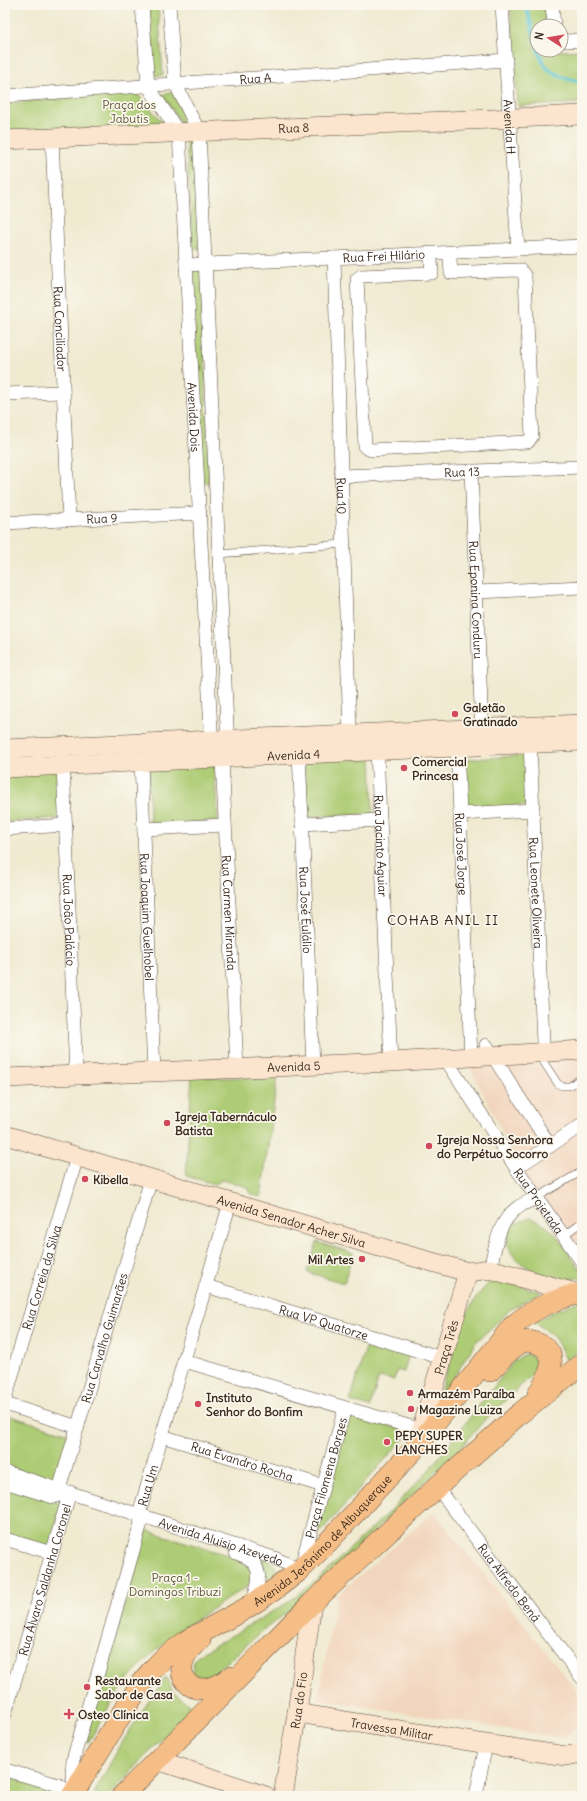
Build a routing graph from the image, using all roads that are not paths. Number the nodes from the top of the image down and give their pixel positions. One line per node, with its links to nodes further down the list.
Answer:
1 (142, 5): 10 (street)
2 (169, 5): 9 (street)
3 (502, 5): 8 (street, Avenida H)
4 (552, 5): 5 (street)
5 (553, 18)
6 (582, 40): 7 (street)
7 (569, 41)
8 (506, 60): 9 (street, Rua A); 13 (street, Avenida H)
9 (175, 83): 10 (street, Rua A); 14 (street, Avenida Dois)
10 (148, 86): 11 (street, Rua A); 15 (street)
11 (5, 96)
12 (582, 115): 13 (street, Rua 8)
13 (510, 118): 14 (street, Rua 8); 19 (street, Avenida H)
14 (199, 132): 15 (street, Rua 8); 23 (street, Avenida Dois)
15 (179, 133): 16 (street, Rua 8); 24 (street, Avenida Dois)
16 (52, 138): 17 (street, Rua 8); 25 (street, Rua Conciliador)
17 (5, 140)
18 (582, 246): 19 (street, Rua Frei Hilário)
19 (518, 249): 20 (street, Rua Frei Hilário)
20 (334, 258): 23 (street, Rua Frei Hilário); 29 (street, Rua 10)
21 (450, 259): 22 (street)
22 (431, 261)
23 (205, 264): 24 (street, Rua Frei Hilário); 34 (street, Avenida Dois)
24 (186, 265): 30 (street, Avenida Dois)
25 (63, 392): 26 (street); 31 (street, Rua Conciliador)
26 (5, 394)
27 (582, 467): 28 (street, Rua 13)
28 (471, 471): 29 (street, Rua 13); 36 (street, Rua Eponina Conduru)
29 (341, 476): 33 (street, Rua 10)
30 (200, 513): 31 (street, Rua 9); 44 (street, Avenida Dois)
31 (69, 520): 32 (street, Rua 9)
32 (5, 523)
33 (343, 544): 34 (lane); 39 (street, Rua 10)
34 (219, 554): 44 (street, Avenida Dois)
35 (582, 587): 36 (street)
36 (477, 592): 37 (street, Rua Eponina Conduru)
37 (482, 728): 38 (street, Avenida 4); 40 (street, Avenida 4)
38 (575, 733): 41 (street, Avenida 4)
39 (350, 734): 40 (street, Avenida 4); 44 (street, Avenida 4)
40 (413, 740): 42 (street, Avenida 4); 45 (street, Avenida 4)
41 (530, 744): 42 (street, Avenida 4); 50 (street, Rua Leonete Oliveira)
42 (456, 747): 51 (street, Rua José Jorge)
43 (5, 749): 44 (street, Avenida 4)
44 (221, 751): 46 (street, Avenida 4); 47 (street, Avenida 4); 55 (street, Rua Carmen Miranda)
45 (377, 751): 46 (street, Avenida 4); 52 (street, Rua Jacinto Aguiar)
46 (299, 754): 53 (street, Rua José Eulálio)
47 (141, 762): 48 (street, Avenida 4); 56 (street, Rua Joaquim Guelhobel)
48 (63, 766): 49 (street, Avenida 4); 54 (street, Rua João Palácio)
49 (5, 768)
50 (533, 810): 51 (street); 59 (street, Rua Leonete Oliveira)
51 (460, 814): 61 (street, Rua José Jorge)
52 (380, 820): 53 (street); 62 (street, Rua Jacinto Aguiar)
53 (302, 824): 64 (street, Rua José Eulálio)
54 (66, 825): 57 (street); 68 (street, Rua João Palácio)
55 (225, 825): 56 (street); 65 (street, Rua Carmen Miranda)
56 (144, 828): 67 (street, Rua Joaquim Guelhobel)
57 (5, 829)
58 (582, 1041): 59 (street, Avenida 5)
59 (539, 1046): 60 (street, Avenida 5); 61 (street, Avenida 5); 69 (lane)
60 (582, 1050)
61 (480, 1051): 62 (street, Avenida 5); 63 (street, Avenida 5); 73 (street)
62 (391, 1056): 63 (street, Avenida 5); 64 (street, Avenida 5)
63 (445, 1058): 75 (street, Rua Projetada)
64 (312, 1059): 65 (street, Avenida 5)
65 (237, 1062): 67 (street, Avenida 5)
66 (5, 1066): 68 (street, Avenida 5)
67 (154, 1066): 68 (street, Avenida 5)
68 (75, 1069): 70 (street, Avenida 5)
69 (582, 1077)
70 (5, 1078)
71 (582, 1125): 73 (street)
72 (5, 1135): 74 (street, Avenida Senador Acher Silva)
73 (550, 1146): 75 (street)
74 (77, 1157): 77 (street, Avenida Senador Acher Silva); 90 (street, Rua Correia da Silva)
75 (516, 1168): 78 (street, Rua Projetada)
76 (582, 1171): 78 (lane)
77 (151, 1179): 79 (street, Avenida Senador Acher Silva); 94 (street, Rua Carvalho Guimarães)
78 (536, 1198): 81 (street, Rua Projetada); 83 (street)
79 (230, 1203): 84 (street, Avenida Senador Acher Silva); 85 (street, Rua Um)
80 (582, 1222): 81 (lane)
81 (563, 1236): 82 (street, Rua Projetada)
82 (582, 1262)
83 (490, 1269): 84 (street, Avenida Senador Acher Silva); 86 (street, Avenida Senador Acher Silva); 87 (street)
84 (468, 1272): 87 (street, Praça Três)
85 (206, 1286): 87 (street, Rua VP Quatorze); 88 (street, Rua Um)
86 (581, 1293): 96 (main road, Avenida Jerônimo de Albuquerque)
87 (442, 1358): 96 (street, Praça Três)
88 (184, 1361): 92 (street); 95 (street, Rua Um)
89 (582, 1364): 93 (main road)
90 (5, 1399)
91 (5, 1404): 94 (street)
92 (346, 1408): 96 (street); 99 (street, Praça Filomena Borges)
93 (518, 1415): 96 (main road); 100 (main road)
94 (78, 1427): 101 (street, Rua Carvalho Guimarães)
95 (162, 1436): 99 (street, Rua Evandro Rocha); 102 (street, Rua Um)
96 (419, 1438): 105 (main road, Avenida Jerônimo de Albuquerque)
97 (5, 1472): 101 (street, Avenida Aluisio Azevedo)
98 (5, 1482): 101 (street, Avenida Aluisio Azevedo)
99 (323, 1486): 105 (street, Praça Filomena Borges)
100 (437, 1487): 106 (main road); 109 (street, Rua Alfredo Bená)
101 (64, 1495): 102 (street, Avenida Aluisio Azevedo); 104 (street, Rua Álvaro Saldanha Coronel)
102 (140, 1518): 105 (street, Avenida Aluisio Azevedo); 107 (street, Avenida Aluisio Azevedo); 116 (street, Rua Um)
103 (5, 1539): 104 (street)
104 (52, 1553): 111 (street, Rua Álvaro Saldanha Coronel)
105 (300, 1570): 107 (main road, Avenida Jerônimo de Albuquerque)
106 (312, 1603): 108 (main road); 110 (street, Rua do Fio)
107 (247, 1608): 108 (main road); 116 (main road, Avenida Jerônimo de Albuquerque)
108 (278, 1637): 114 (main road)
109 (582, 1678)
110 (297, 1712): 112 (street, Travessa Militar); 119 (street, Rua do Fio)
111 (5, 1714)
112 (486, 1744): 113 (street, Travessa Militar); 120 (street)
113 (582, 1754)
114 (157, 1760): 117 (main road); 118 (street)
115 (5, 1770): 116 (street)
116 (73, 1794)
117 (122, 1796)
118 (266, 1796)
119 (283, 1796)
120 (476, 1796)

